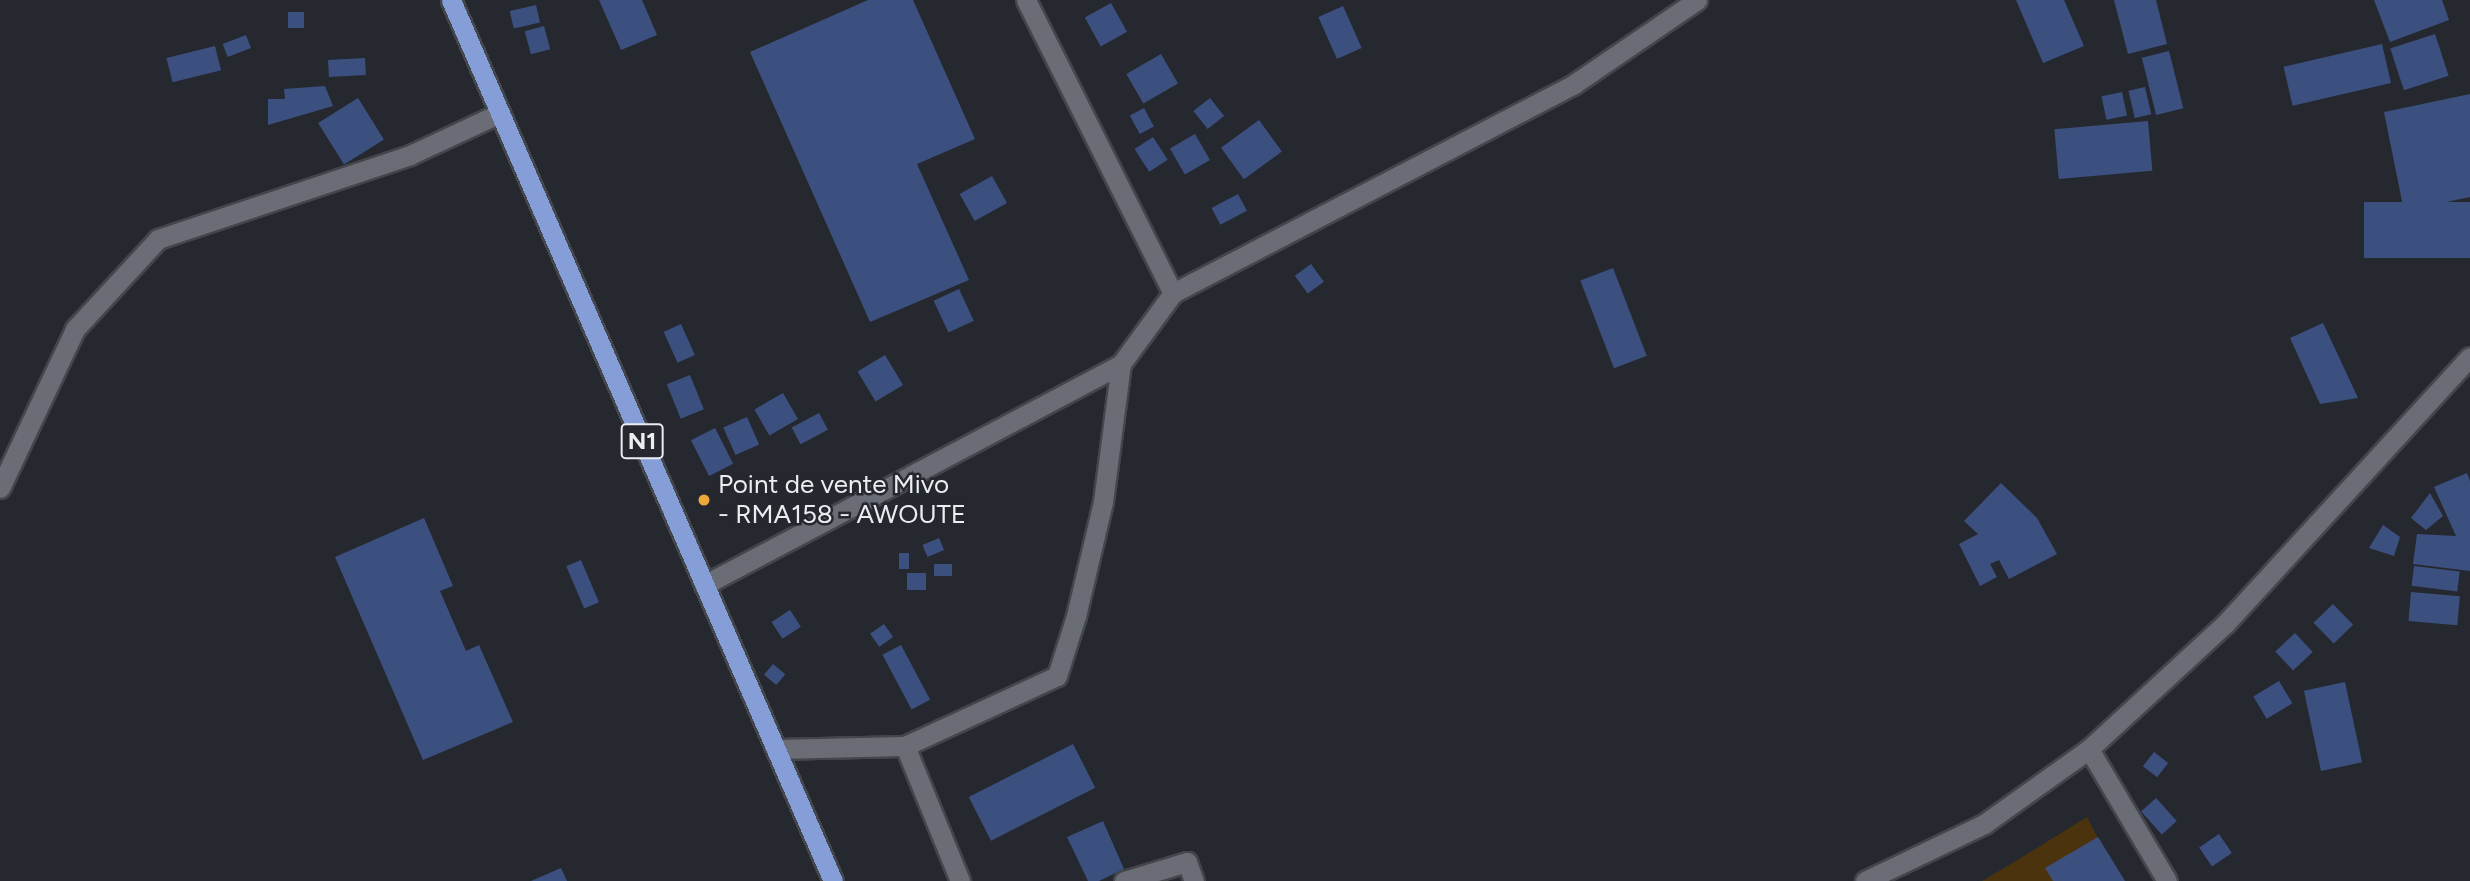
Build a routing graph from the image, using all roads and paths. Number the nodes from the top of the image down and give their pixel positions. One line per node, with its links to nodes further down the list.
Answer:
1 (451, 0): 4 (highway, N1)
2 (1026, 0): 5 (street)
3 (1697, 0): 5 (street)
4 (500, 113): 8 (street); 9 (highway, N1)
5 (1173, 293): 7 (street)
6 (2470, 357): 12 (street)
7 (1121, 364): 9 (street); 10 (street)
8 (0, 488)
9 (704, 585): 11 (highway, N1)
10 (905, 746): 11 (street); 14 (street)
11 (776, 749): 13 (highway, N1)
12 (2089, 749): 17 (street); 18 (street)
13 (833, 881)
14 (960, 881)
15 (1124, 881): 16 (street)
16 (1194, 881)
17 (1865, 881)
18 (2167, 881)

